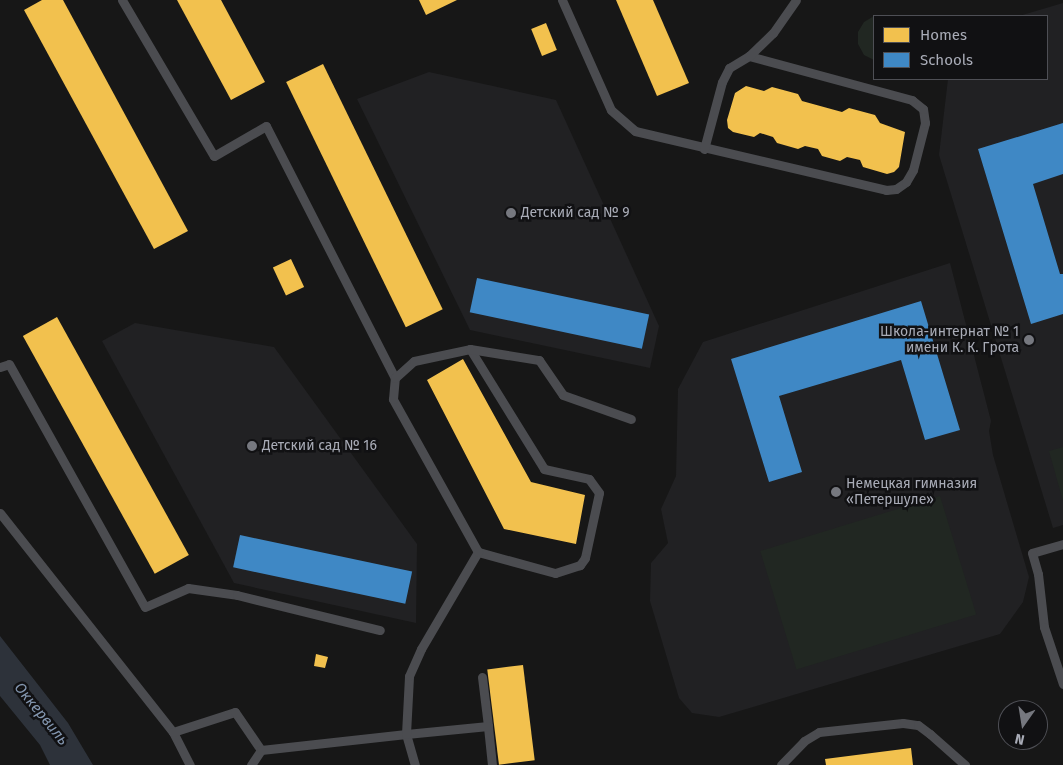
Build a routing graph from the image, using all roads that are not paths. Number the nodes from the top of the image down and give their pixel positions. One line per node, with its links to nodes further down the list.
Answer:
1 (122, 0): 8 (lane)
2 (562, 0): 5 (lane)
3 (796, 0): 4 (lane)
4 (749, 56): 5 (lane); 5 (lane)
5 (704, 149)
6 (470, 348): 8 (lane); 9 (lane); 12 (lane)
7 (0, 367): 13 (lane)
8 (395, 378): 12 (lane)
9 (632, 419)
10 (0, 513): 17 (lane)
11 (1063, 544): 15 (lane)
12 (478, 552): 18 (lane)
13 (380, 630)
14 (482, 677): 16 (lane)
15 (1063, 684)
16 (488, 726): 18 (lane); 23 (lane)
17 (173, 732): 19 (lane); 20 (lane)
18 (406, 734): 19 (lane); 22 (lane)
19 (262, 750): 21 (lane)
20 (190, 765)
21 (251, 765)
22 (415, 765)
23 (492, 765)
24 (781, 765): 25 (lane)
25 (965, 765)

